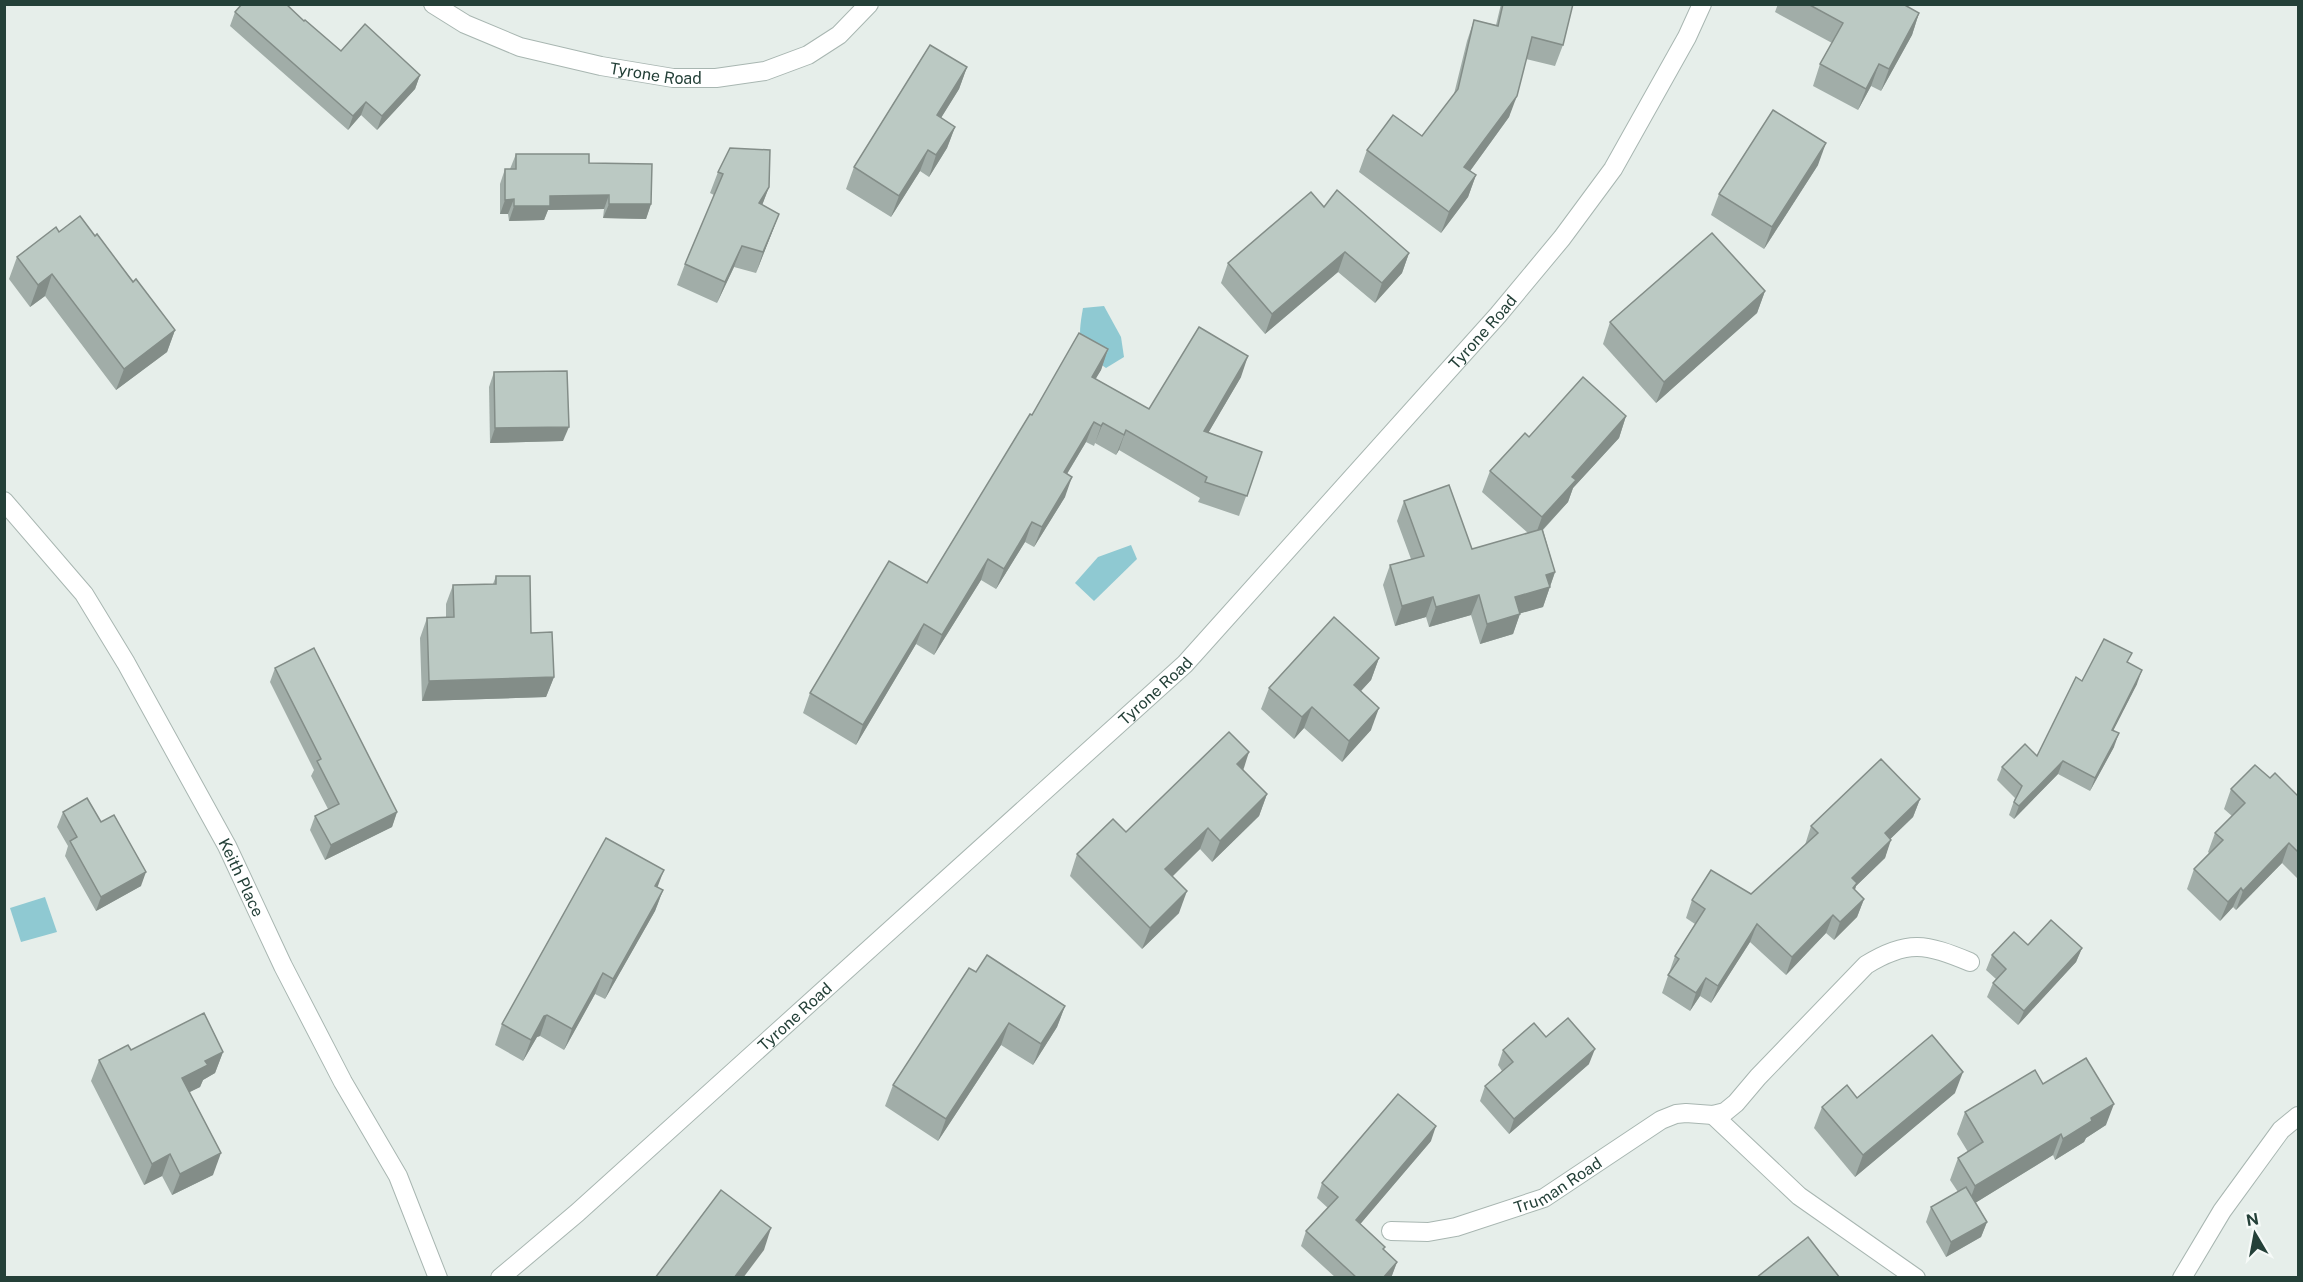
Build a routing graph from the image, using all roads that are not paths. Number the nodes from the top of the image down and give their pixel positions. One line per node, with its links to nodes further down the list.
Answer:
1 (432, 4): 2 (street, Tyrone Road)
2 (869, 4)
3 (1702, 4): 10 (street, Tyrone Road)
4 (4, 501): 9 (street, Keith Place)
5 (1970, 962): 6 (street)
6 (1713, 1116): 8 (street, Truman Road); 11 (street)
7 (2298, 1116): 12 (street)
8 (1391, 1231)
9 (438, 1278)
10 (500, 1278)
11 (1916, 1278)
12 (2182, 1278)

